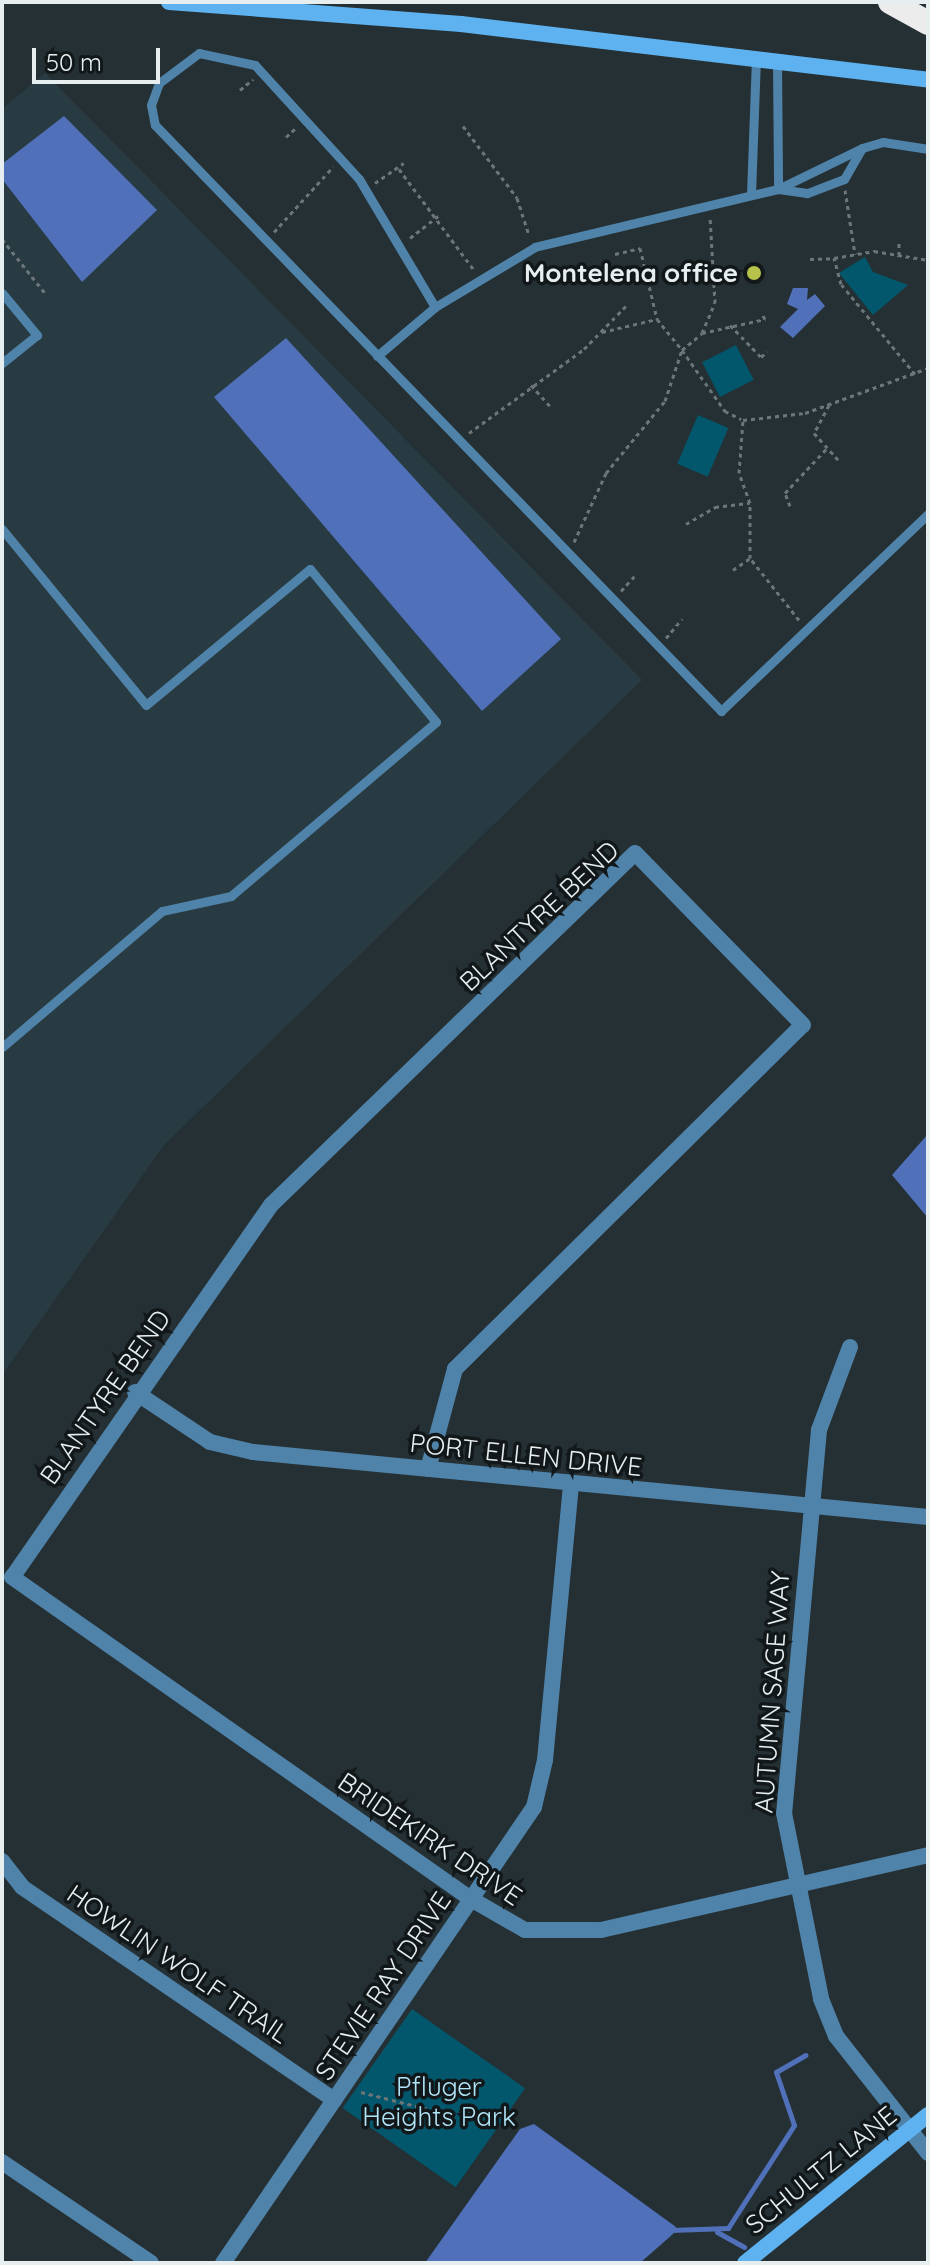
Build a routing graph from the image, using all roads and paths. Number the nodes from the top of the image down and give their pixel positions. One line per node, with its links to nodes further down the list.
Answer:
1 (169, 2): 6 (main road)
2 (890, 2): 5 (highway)
3 (899, 2): 4 (highway)
4 (928, 8)
5 (928, 23)
6 (756, 59): 7 (main road); 18 (lane)
7 (777, 62): 8 (main road); 17 (lane)
8 (928, 80)
9 (463, 126): 26 (path)
10 (862, 148): 11 (lane); 15 (lane); 17 (lane)
11 (928, 149)
12 (342, 160): 16 (lane); 23 (path); 23 (lane)
13 (404, 163): 14 (path)
14 (399, 169): 16 (path); 21 (path)
15 (844, 179): 17 (lane); 28 (path)
16 (365, 189): 25 (lane)
17 (778, 189): 18 (lane)
18 (751, 194): 19 (lane)
19 (708, 207): 26 (lane); 42 (path)
20 (438, 216): 21 (path)
21 (434, 223): 25 (path); 33 (path)
22 (2, 239): 35 (path)
23 (266, 240): 45 (lane)
24 (899, 241): 29 (path)
25 (398, 245): 37 (lane)
26 (535, 247): 33 (lane)
27 (615, 254): 39 (path)
28 (855, 254): 29 (path); 30 (path)
29 (899, 255): 32 (path)
30 (834, 258): 31 (path); 48 (path)
31 (810, 259)
32 (928, 260)
33 (480, 281): 37 (lane)
34 (2, 293): 46 (lane)
35 (45, 293)
36 (626, 306): 41 (path)
37 (435, 307): 45 (lane)
38 (762, 314): 40 (path)
39 (657, 319): 41 (path); 43 (path)
40 (730, 325): 42 (path); 44 (path)
41 (601, 332): 49 (path)
42 (702, 333): 43 (path)
43 (682, 350): 52 (path); 61 (path)
44 (767, 352)
45 (377, 356): 53 (lane)
46 (2, 363)
47 (928, 368): 48 (path)
48 (915, 374): 50 (path)
49 (531, 385): 51 (path); 53 (path)
50 (829, 405): 52 (path); 54 (path)
51 (550, 406)
52 (743, 420): 56 (path)
53 (460, 440): 61 (lane)
54 (828, 447): 55 (path); 57 (path)
55 (838, 460)
56 (750, 503): 59 (path); 62 (path)
57 (790, 506)
58 (928, 514): 67 (lane)
59 (686, 524)
60 (2, 529): 69 (lane)
61 (565, 550): 65 (lane)
62 (750, 558): 63 (path); 67 (path)
63 (733, 570)
64 (637, 573): 65 (path)
65 (614, 600): 68 (lane)
66 (682, 619): 68 (path)
67 (807, 629): 68 (lane)
68 (658, 646)
69 (2, 1047)
70 (850, 1347): 74 (street, AUTUMN SAGE WAY)
71 (135, 1392): 72 (street, PORT ELLEN DRIVE); 72 (street, BLANTYRE BEND); 76 (street, BLANTYRE BEND)
72 (428, 1469): 73 (street, PORT ELLEN DRIVE)
73 (571, 1483): 74 (street, PORT ELLEN DRIVE); 80 (street, STEVIE RAY DRIVE)
74 (810, 1506): 75 (street, PORT ELLEN DRIVE); 79 (street, AUTUMN SAGE WAY)
75 (928, 1517)
76 (12, 1577): 80 (street, BRIDEKIRK DRIVE)
77 (928, 1855): 79 (street, BRIDEKIRK DRIVE)
78 (2, 1861): 82 (street, HOWLIN WOLF TRAIL)
79 (799, 1887): 80 (street, BRIDEKIRK DRIVE); 85 (street, AUTUMN SAGE WAY)
80 (471, 1899): 82 (street, STEVIE RAY DRIVE)
81 (361, 2092): 84 (path)
82 (334, 2100): 89 (street, STEVIE RAY DRIVE)
83 (928, 2115): 85 (main road, SCHULTZ LANE)
84 (455, 2116)
85 (909, 2130): 86 (street, AUTUMN SAGE WAY); 90 (main road, SCHULTZ LANE)
86 (928, 2153)
87 (2, 2162): 88 (street)
88 (151, 2263)
89 (223, 2263)
90 (745, 2263)

